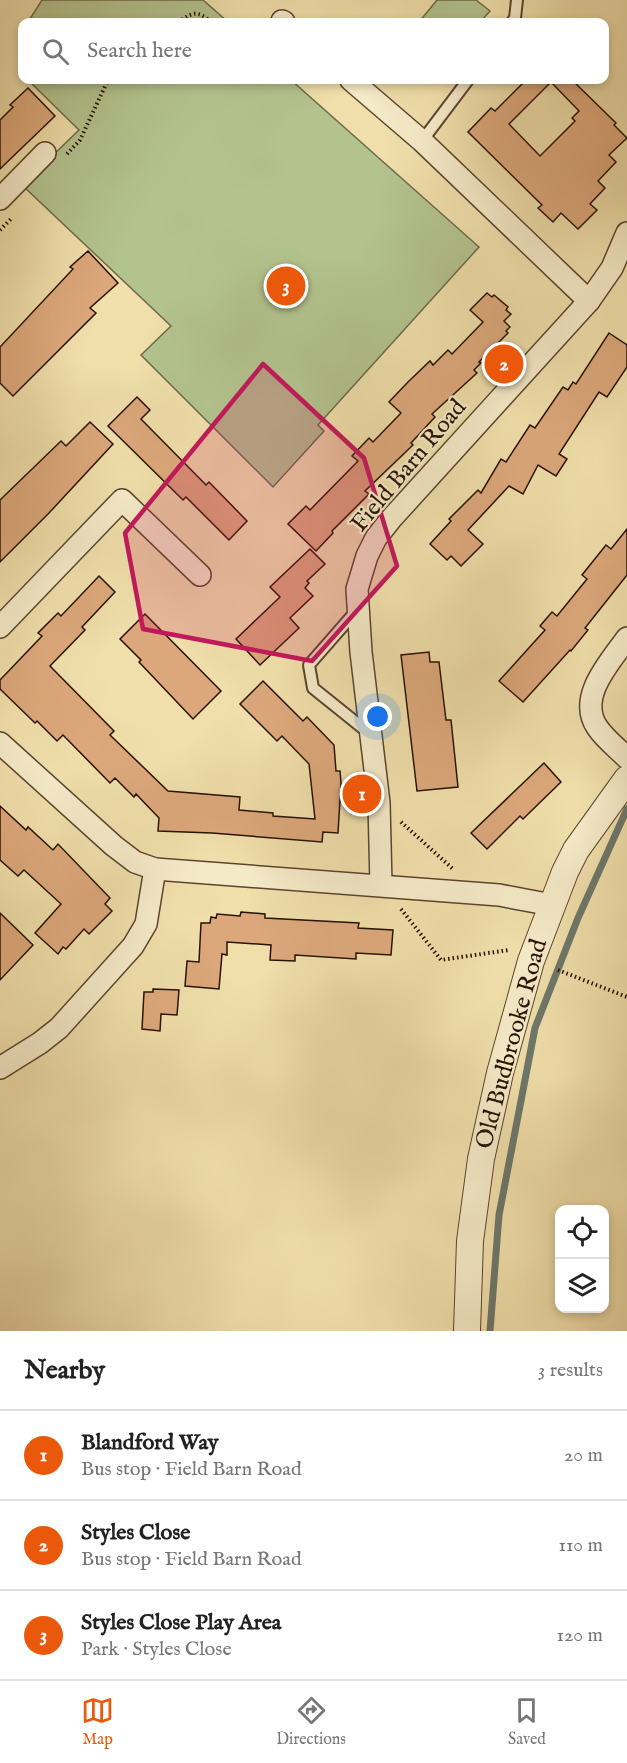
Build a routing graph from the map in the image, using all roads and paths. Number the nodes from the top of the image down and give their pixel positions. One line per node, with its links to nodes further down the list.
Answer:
1 (517, 0): 4 (lane)
2 (186, 18): 3 (path)
3 (206, 18)
4 (515, 18)
5 (356, 84): 7 (street)
6 (465, 84): 7 (lane)
7 (422, 141): 11 (street)
8 (45, 153): 9 (street)
9 (0, 200)
10 (627, 233): 11 (street, Field Barn Road)
11 (589, 301): 13 (street, Field Barn Road)
12 (200, 575): 14 (street)
13 (358, 609): 16 (street, Field Barn Road); 16 (lane)
14 (0, 627)
15 (627, 638): 18 (street)
16 (371, 735): 20 (street, Field Barn Road)
17 (0, 743): 21 (street)
18 (627, 758)
19 (627, 780): 24 (street, Old Budbrooke Road)
20 (379, 803): 22 (street, Field Barn Road); 23 (path)
21 (156, 869): 22 (street); 28 (street)
22 (381, 885): 23 (street); 25 (path)
23 (481, 894): 24 (street)
24 (552, 905): 29 (street, Old Budbrooke Road)
25 (510, 950)
26 (558, 970): 27 (path)
27 (627, 997)
28 (0, 1068)
29 (467, 1331)

